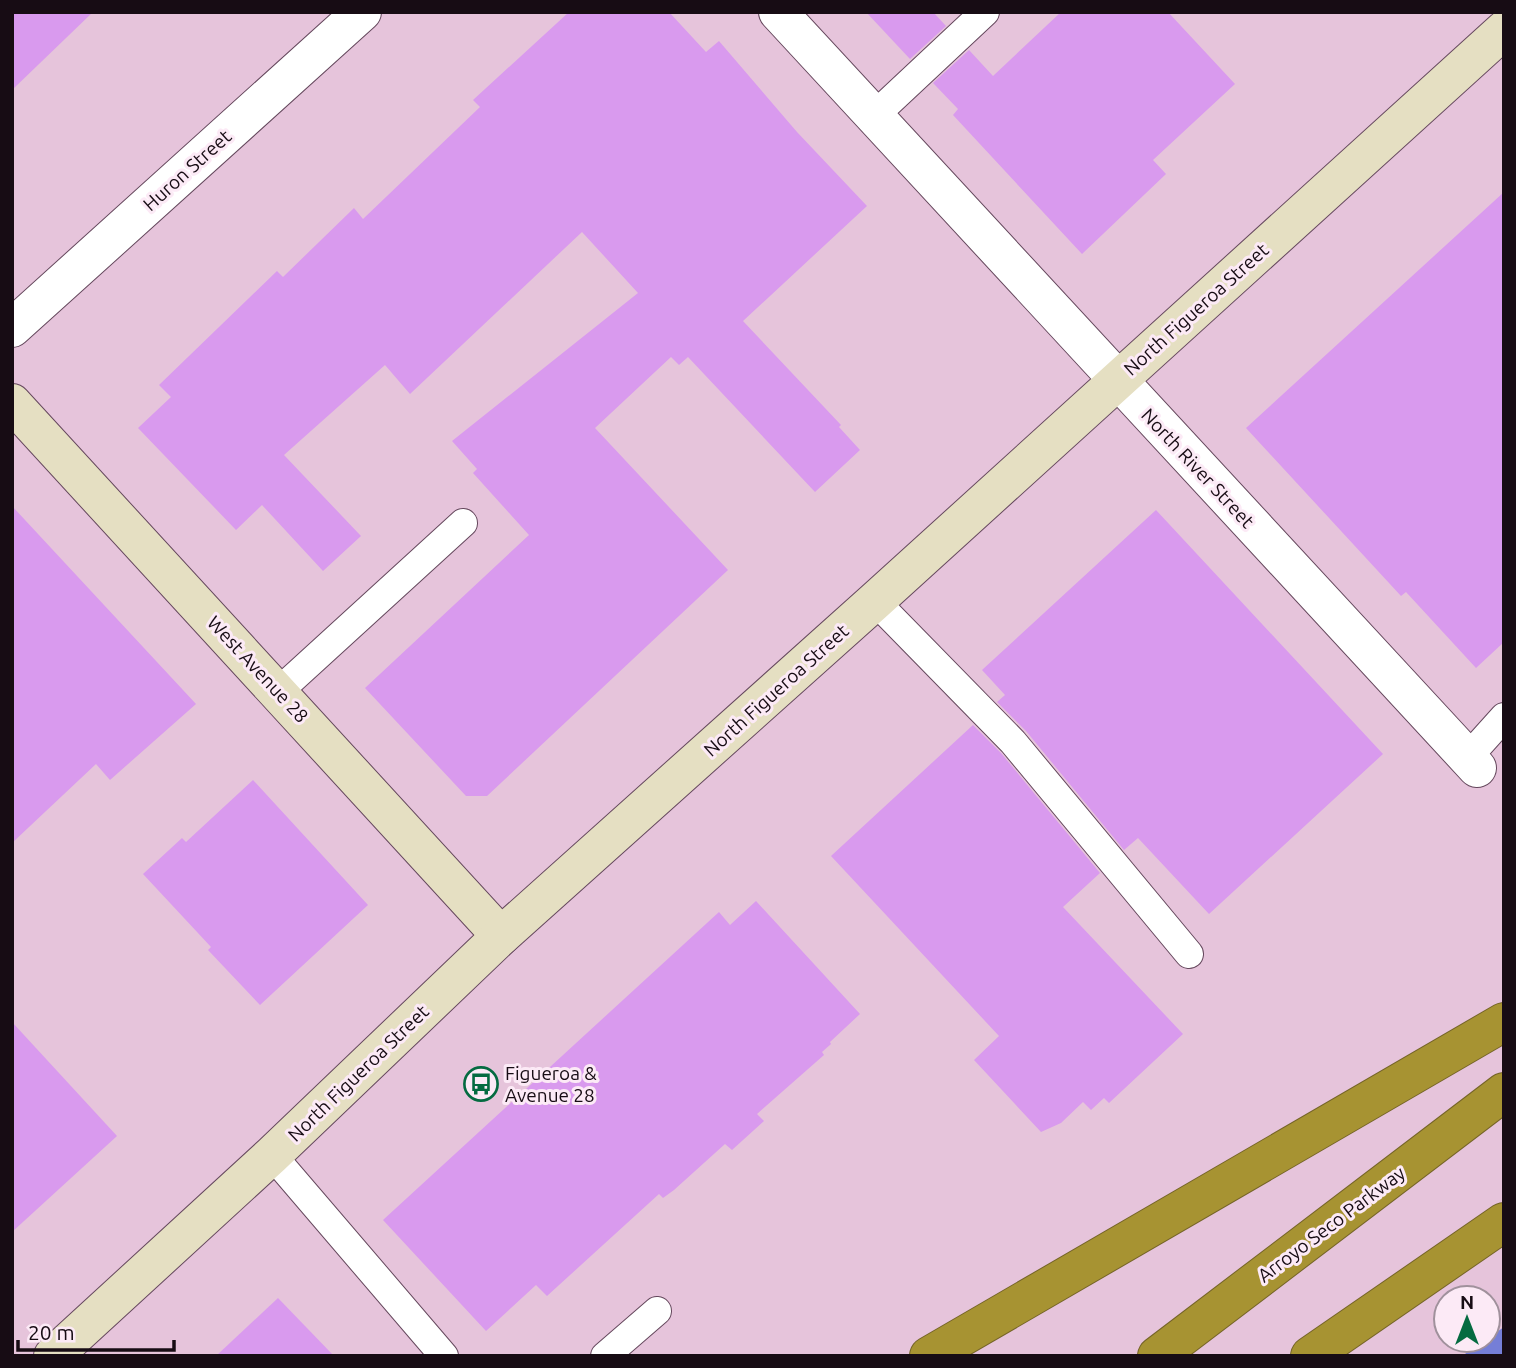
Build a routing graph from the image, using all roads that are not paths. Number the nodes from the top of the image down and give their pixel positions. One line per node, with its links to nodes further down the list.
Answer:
1 (362, 12): 6 (street, Huron Street)
2 (778, 12): 5 (street, North River Street)
3 (985, 12): 5 (lane)
4 (1504, 30): 7 (main road, North Figueroa Street)
5 (875, 115): 7 (street, North River Street)
6 (12, 328)
7 (1117, 380): 10 (main road, North Figueroa Street); 13 (street, North River Street)
8 (12, 403): 11 (main road, West Avenue 28)
9 (463, 523): 11 (lane)
10 (875, 601): 14 (main road, North Figueroa Street); 15 (lane)
11 (279, 691): 14 (main road, West Avenue 28)
12 (1504, 717): 13 (lane)
13 (1472, 763)
14 (501, 936): 18 (main road, North Figueroa Street)
15 (1189, 954)
16 (1504, 1021): 24 (highway)
17 (1504, 1092): 25 (highway, Arroyo Seco Parkway)
18 (272, 1154): 21 (main road, North Figueroa Street); 22 (lane)
19 (1504, 1222): 26 (highway)
20 (657, 1311): 23 (lane)
21 (54, 1356)
22 (444, 1356)
23 (605, 1356)
24 (929, 1356)
25 (1157, 1356)
26 (1310, 1356)

